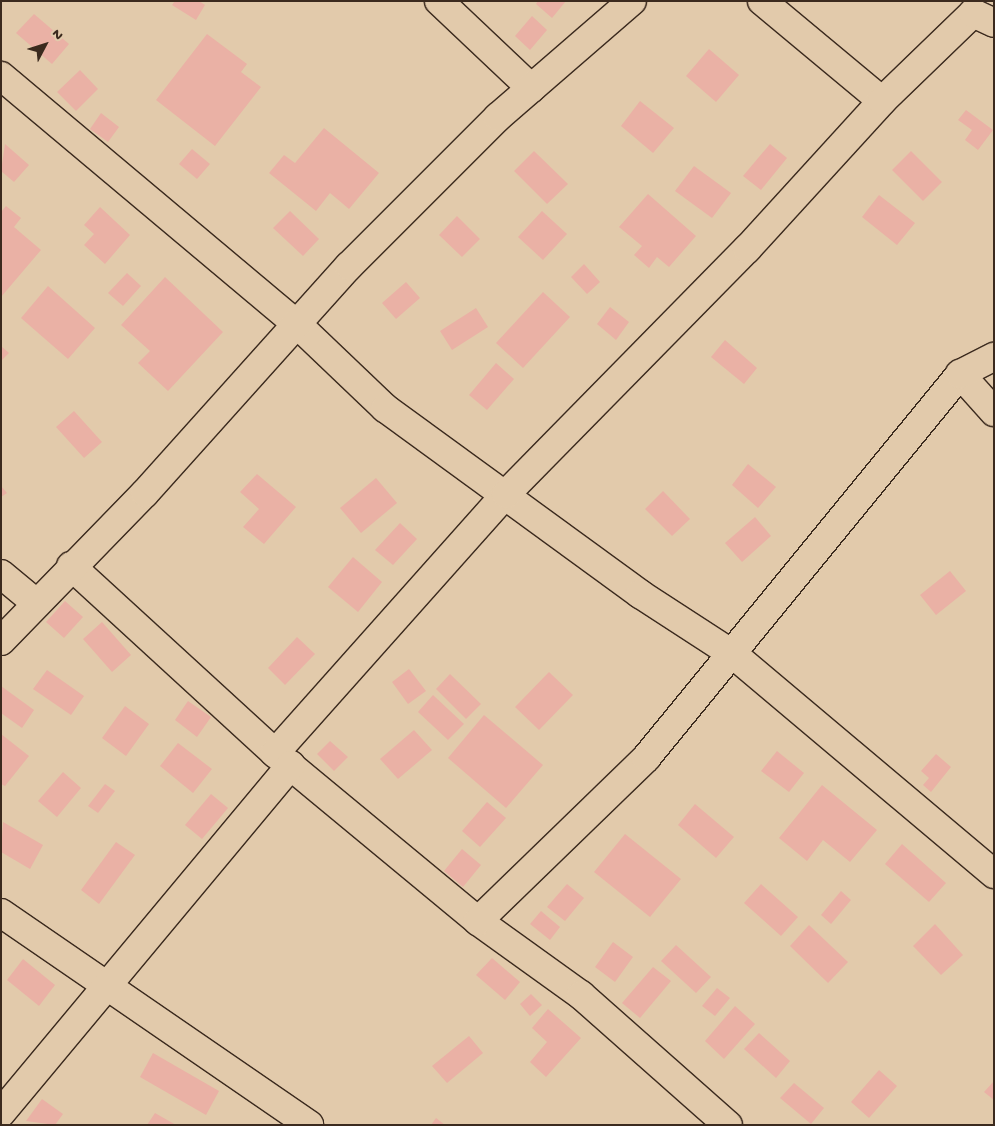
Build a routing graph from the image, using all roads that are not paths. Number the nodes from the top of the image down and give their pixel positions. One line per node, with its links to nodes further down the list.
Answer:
1 (439, 1): 6 (street)
2 (632, 1): 6 (street)
3 (762, 1): 7 (street)
4 (994, 23): 7 (street)
5 (1, 76): 8 (street)
6 (531, 88): 8 (street)
7 (882, 101): 12 (street)
8 (297, 324): 12 (street); 13 (street)
9 (994, 357): 10 (street)
10 (960, 374): 11 (street); 17 (street)
11 (994, 412)
12 (506, 494): 17 (street); 18 (street)
13 (71, 566): 15 (street); 18 (street)
14 (1, 574): 15 (street)
15 (36, 603): 16 (street)
16 (1, 640)
17 (734, 655): 19 (street); 21 (street)
18 (283, 759): 21 (street); 22 (street)
19 (994, 874)
20 (1, 913): 22 (street)
21 (478, 922): 25 (street)
22 (110, 986): 23 (street); 24 (street)
23 (1, 1114)
24 (309, 1125)
25 (728, 1125)

